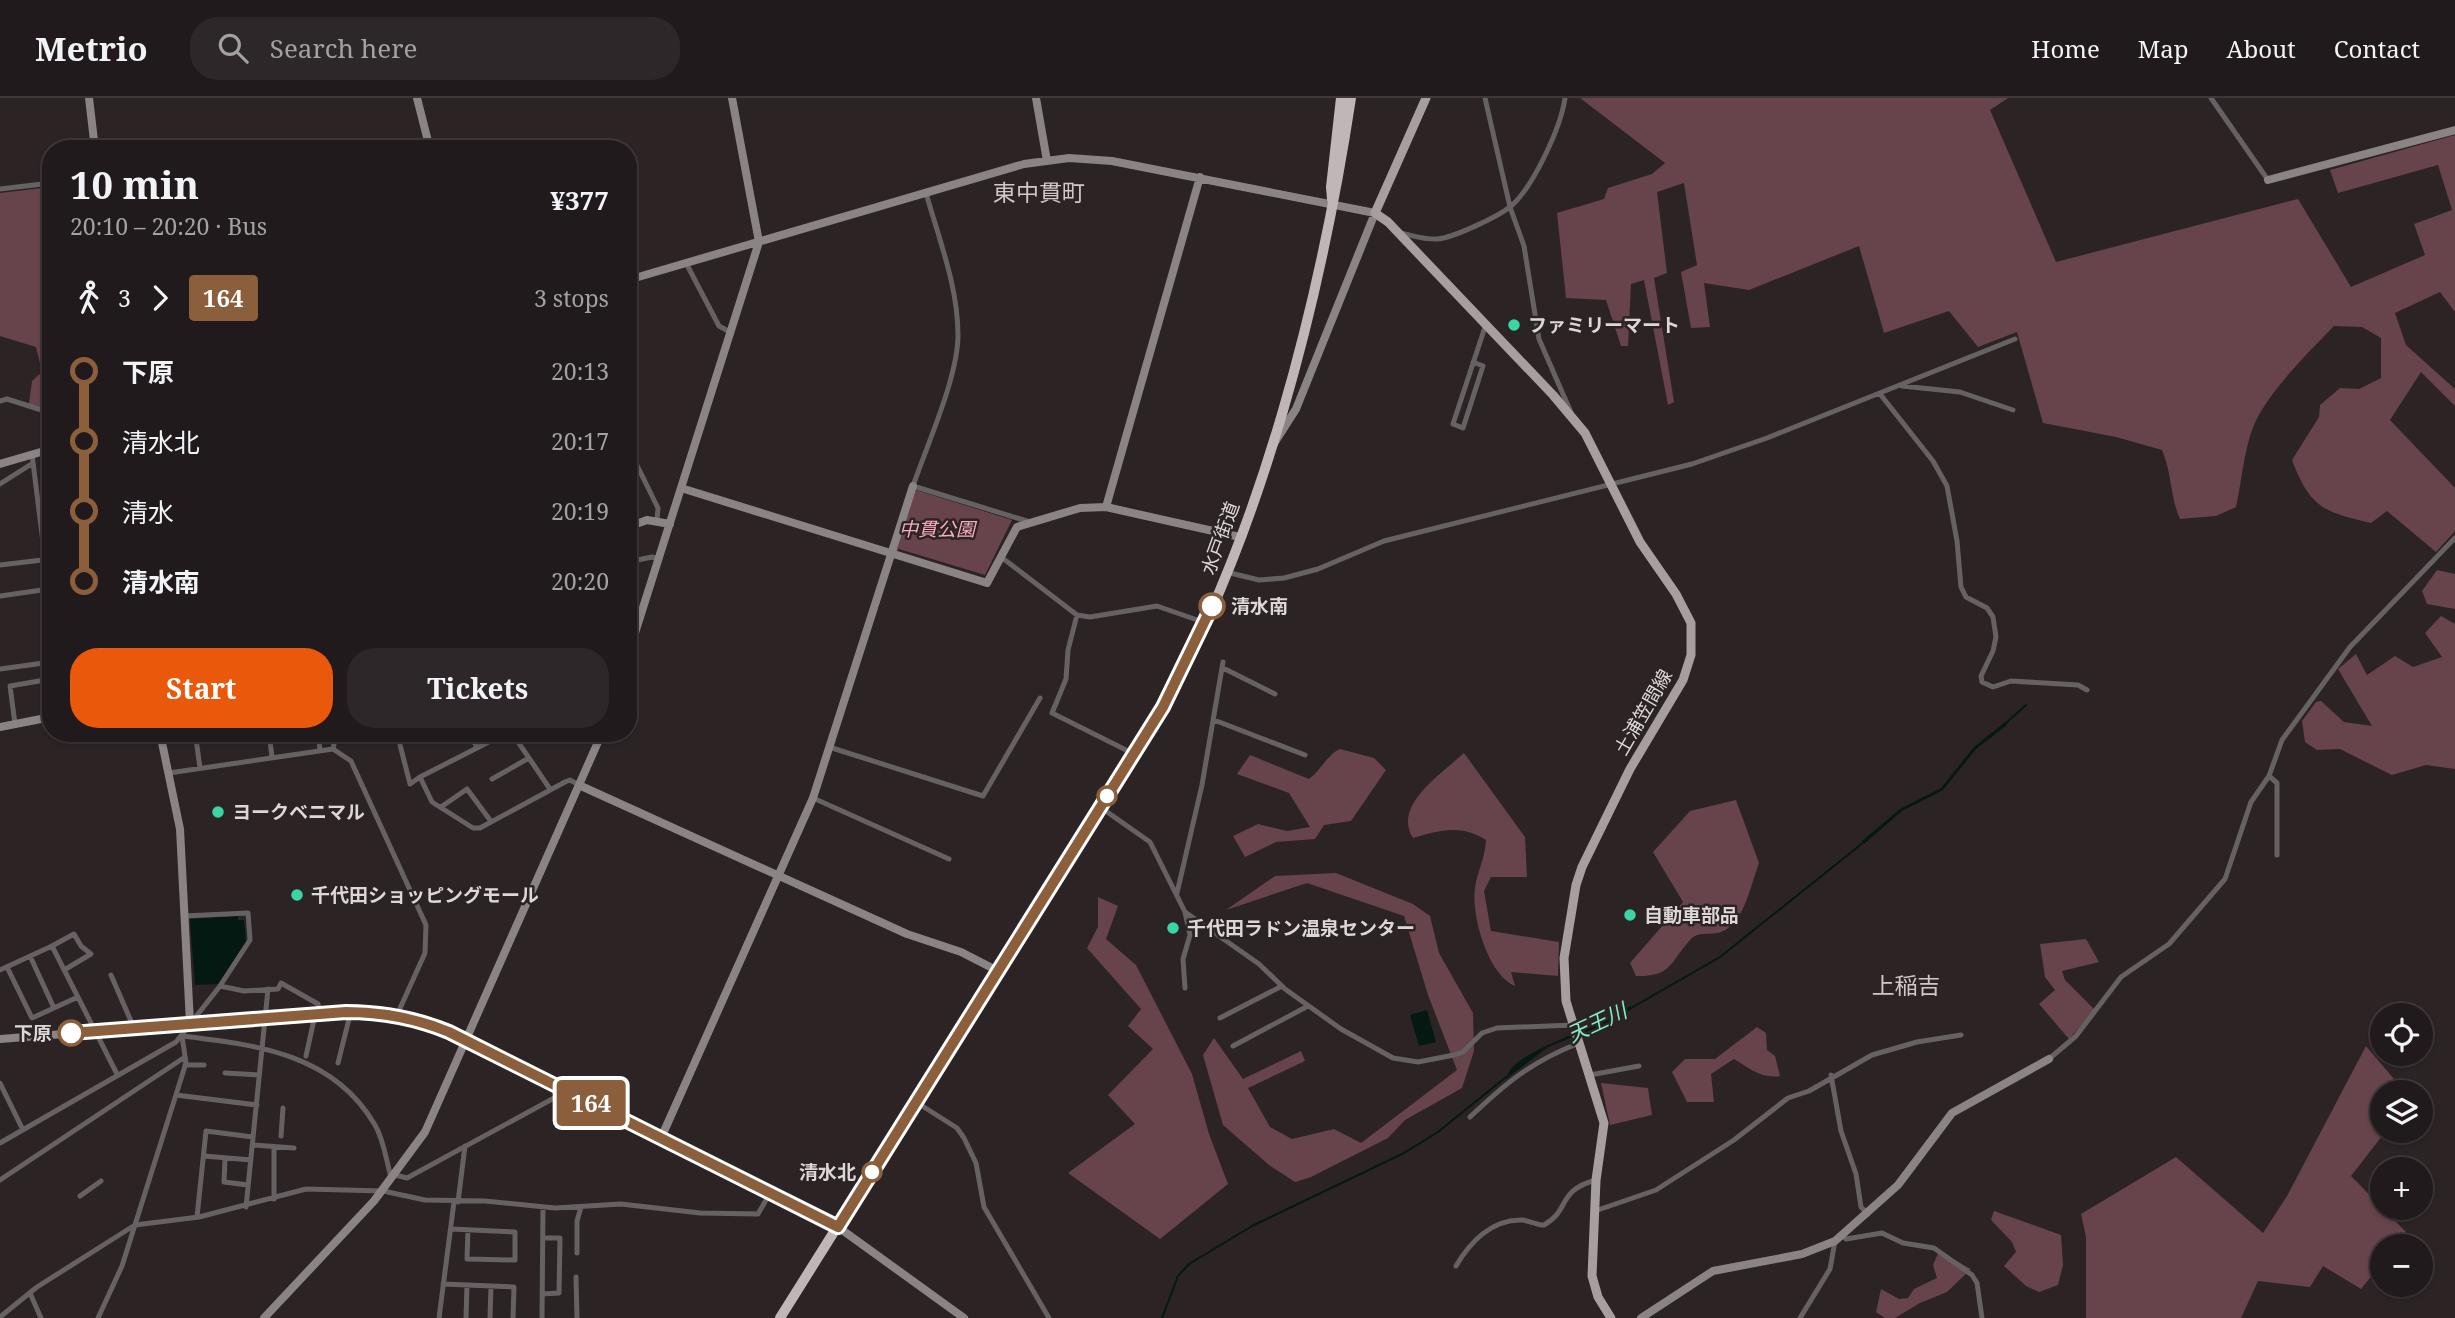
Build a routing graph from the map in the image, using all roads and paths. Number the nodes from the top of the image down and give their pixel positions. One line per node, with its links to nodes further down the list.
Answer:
1 (89, 98): 12 (street)
2 (417, 98): 13 (street)
3 (732, 98): 24 (street)
4 (1036, 98): 14 (street)
5 (1341, 98): 20 (highway, 水戸街道)
6 (1352, 98): 20 (highway, 水戸街道)
7 (1426, 98): 22 (main road)
8 (1485, 98): 21 (street)
9 (1565, 98): 21 (street)
10 (2211, 98): 16 (street)
11 (2455, 130): 16 (street)
12 (94, 140)
13 (428, 140)
14 (1047, 160): 15 (street); 19 (street)
15 (1200, 177): 20 (street); 46 (street)
16 (2268, 180)
17 (42, 184): 18 (street)
18 (0, 189)
19 (926, 193): 24 (street); 44 (street)
20 (1333, 203): 22 (street); 37 (highway, 水戸街道)
21 (1510, 207): 23 (street); 36 (street)
22 (1375, 213): 23 (main road, 土浦笠間線); 37 (street)
23 (1398, 233): 27 (main road, 土浦笠間線)
24 (759, 242): 25 (street); 28 (street)
25 (686, 263): 26 (street); 28 (street)
26 (637, 277)
27 (1486, 324): 30 (street); 36 (main road, 土浦笠間線)
28 (730, 332): 45 (street)
29 (2015, 338): 31 (street)
30 (1473, 362): 30 (street)
31 (1902, 386): 32 (street); 35 (street)
32 (1880, 394): 42 (street); 70 (street)
33 (0, 401): 34 (street)
34 (42, 410)
35 (2013, 410)
36 (1574, 418): 42 (main road, 土浦笠間線)
37 (1270, 447): 52 (highway, 水戸街道)
38 (42, 454): 39 (street)
39 (32, 459): 40 (street); 43 (street); 51 (street)
40 (0, 464)
41 (637, 465): 47 (street)
42 (1612, 483): 60 (street); 133 (main road, 土浦笠間線)
43 (0, 484)
44 (913, 486): 48 (street); 54 (street)
45 (681, 488): 50 (street); 54 (street)
46 (1106, 507): 48 (street); 52 (street)
47 (657, 520): 49 (street); 50 (street)
48 (1030, 522): 55 (street)
49 (637, 524)
50 (670, 524): 56 (street)
51 (42, 533)
52 (1240, 537): 60 (highway, 水戸街道)
53 (2455, 538): 97 (street)
54 (892, 555): 55 (street); 87 (street)
55 (1001, 557): 63 (street)
56 (659, 559): 58 (street); 64 (street)
57 (42, 560): 59 (street)
58 (637, 560)
59 (0, 565)
60 (1226, 572): 65 (highway, 水戸街道)
61 (42, 590): 62 (street)
62 (0, 596)
63 (1077, 615): 65 (street); 91 (street)
64 (638, 623): 66 (street)
65 (1206, 623): 91 (highway, 水戸街道)
66 (637, 626)
67 (42, 663): 68 (street)
68 (0, 669)
69 (42, 681): 75 (street)
70 (2087, 690)
71 (1275, 694): 74 (street)
72 (1040, 698): 87 (street)
73 (42, 719): 75 (street)
74 (1214, 720): 92 (street); 109 (street)
75 (15, 724): 76 (street)
76 (0, 727)
77 (162, 742): 96 (street)
78 (196, 742): 95 (street)
79 (270, 742): 93 (street)
80 (319, 742): 90 (street)
81 (334, 742): 89 (street)
82 (401, 742): 98 (street)
83 (474, 742): 88 (street)
84 (489, 742): 88 (street)
85 (518, 742): 94 (street)
86 (598, 742): 100 (street)
87 (829, 747): 102 (street)
88 (477, 748): 98 (street)
89 (333, 749): 90 (street); 127 (street)
90 (320, 750): 93 (street)
91 (1133, 754): 104 (highway, 水戸街道)
92 (1305, 755)
93 (272, 757): 95 (street)
94 (529, 758): 99 (street); 101 (street)
95 (200, 768): 96 (street)
96 (169, 773): 111 (street)
97 (2269, 776): 106 (street); 142 (street)
98 (421, 778): 103 (street)
99 (492, 779)
100 (581, 786): 101 (street); 108 (street); 137 (street)
101 (550, 789): 105 (street)
102 (813, 799): 107 (street); 108 (street)
103 (441, 807): 105 (street); 105 (street)
104 (1100, 807): 109 (street); 116 (highway, 水戸街道)
105 (490, 820)
106 (2277, 855)
107 (949, 859)
108 (778, 877): 116 (street); 162 (street)
109 (1177, 893): 110 (street)
110 (1185, 912): 119 (street); 120 (street)
111 (184, 916): 118 (street); 130 (street)
112 (52, 946): 113 (street); 115 (street); 115 (street)
113 (30, 956): 114 (street); 124 (street)
114 (3, 969): 124 (street)
115 (64, 971): 122 (street)
116 (998, 971): 155 (highway, 水戸街道)
117 (111, 975): 131 (street)
118 (220, 986): 121 (street); 130 (street)
119 (1282, 986): 123 (street); 128 (street)
120 (1185, 988)
121 (268, 989): 126 (street); 129 (street)
122 (78, 997): 124 (street); 132 (street)
123 (1308, 1006): 133 (street); 139 (street)
124 (54, 1008)
125 (346, 1012): 126 (street); 127 (street); 143 (street)
126 (317, 1015): 129 (street); 140 (street)
127 (397, 1015): 137 (street)
128 (1220, 1018)
129 (264, 1019): 130 (street); 138 (street)
130 (190, 1023): 131 (street); 135 (street)
131 (134, 1028): 132 (street)
132 (95, 1031): 136 (street); 148 (street)
133 (1576, 1034): 150 (main road, 土浦笠間線); 158 (street)
134 (1961, 1035): 151 (street)
135 (182, 1036): 138 (street); 141 (street); 148 (street)
136 (0, 1039)
137 (466, 1041): 153 (street); 171 (street)
138 (262, 1046): 149 (street); 171 (street)
139 (1233, 1046)
140 (306, 1056)
141 (185, 1057): 144 (street); 172 (street)
142 (2049, 1059): 185 (street)
143 (338, 1063)
144 (185, 1065): 145 (street); 154 (street)
145 (204, 1065)
146 (1639, 1066): 150 (street)
147 (225, 1073): 149 (street)
148 (117, 1074): 159 (street)
149 (259, 1075): 156 (street)
150 (1590, 1075): 173 (main road, 土浦笠間線)
151 (1831, 1075): 184 (street); 185 (street)
152 (0, 1083): 159 (street)
153 (567, 1091): 162 (street); 165 (street)
154 (176, 1095): 156 (street); 187 (street)
155 (915, 1102): 188 (highway, 水戸街道); 213 (street)
156 (257, 1105): 161 (street)
157 (283, 1108): 160 (street)
158 (1470, 1117)
159 (23, 1130): 163 (street)
160 (281, 1136)
161 (253, 1137): 164 (street); 168 (street)
162 (662, 1138): 177 (street)
163 (0, 1143)
164 (253, 1145): 166 (street); 170 (street)
165 (465, 1146): 171 (street); 180 (street)
166 (274, 1147): 167 (street); 179 (street)
167 (294, 1148)
168 (204, 1156): 169 (street); 186 (street)
169 (225, 1158): 170 (street); 175 (street)
170 (251, 1160): 175 (street)
171 (394, 1177): 176 (street)
172 (0, 1180)
173 (1597, 1180): 184 (main road, 土浦笠間線); 194 (street)
174 (101, 1181): 178 (street)
175 (248, 1185): 181 (street)
176 (383, 1191): 179 (street); 180 (street); 204 (street)
177 (770, 1193): 183 (street); 188 (street)
178 (80, 1196)
179 (274, 1199): 181 (street)
180 (456, 1202): 182 (street); 189 (street)
181 (246, 1207): 186 (street)
182 (543, 1207): 183 (street); 191 (street)
183 (581, 1207): 193 (street)
184 (1595, 1211): 214 (main road, 土浦笠間線)
185 (1868, 1214): 192 (street)
186 (197, 1217): 187 (street)
187 (135, 1225): 199 (street); 203 (street)
188 (838, 1227): 211 (highway, 水戸街道); 212 (street)
189 (451, 1228): 190 (street); 196 (street)
190 (468, 1230): 190 (street)
191 (543, 1238): 200 (street); 200 (street)
192 (1839, 1238): 215 (street); 216 (street); 217 (street)
193 (577, 1253)
194 (1456, 1266)
195 (576, 1277): 210 (street)
196 (443, 1284): 197 (street); 205 (street)
197 (467, 1285): 198 (street); 206 (street)
198 (491, 1286): 207 (street); 208 (street)
199 (30, 1293): 201 (street); 202 (street)
200 (542, 1294): 209 (street)
201 (0, 1317)
202 (41, 1318)
203 (98, 1318)
204 (264, 1318)
205 (439, 1318)
206 (466, 1318)
207 (490, 1318)
208 (513, 1318)
209 (542, 1318)
210 (577, 1318)
211 (780, 1318)
212 (964, 1318)
213 (1049, 1318)
214 (1611, 1318)
215 (1642, 1318)
216 (1800, 1318)
217 (1982, 1318)

